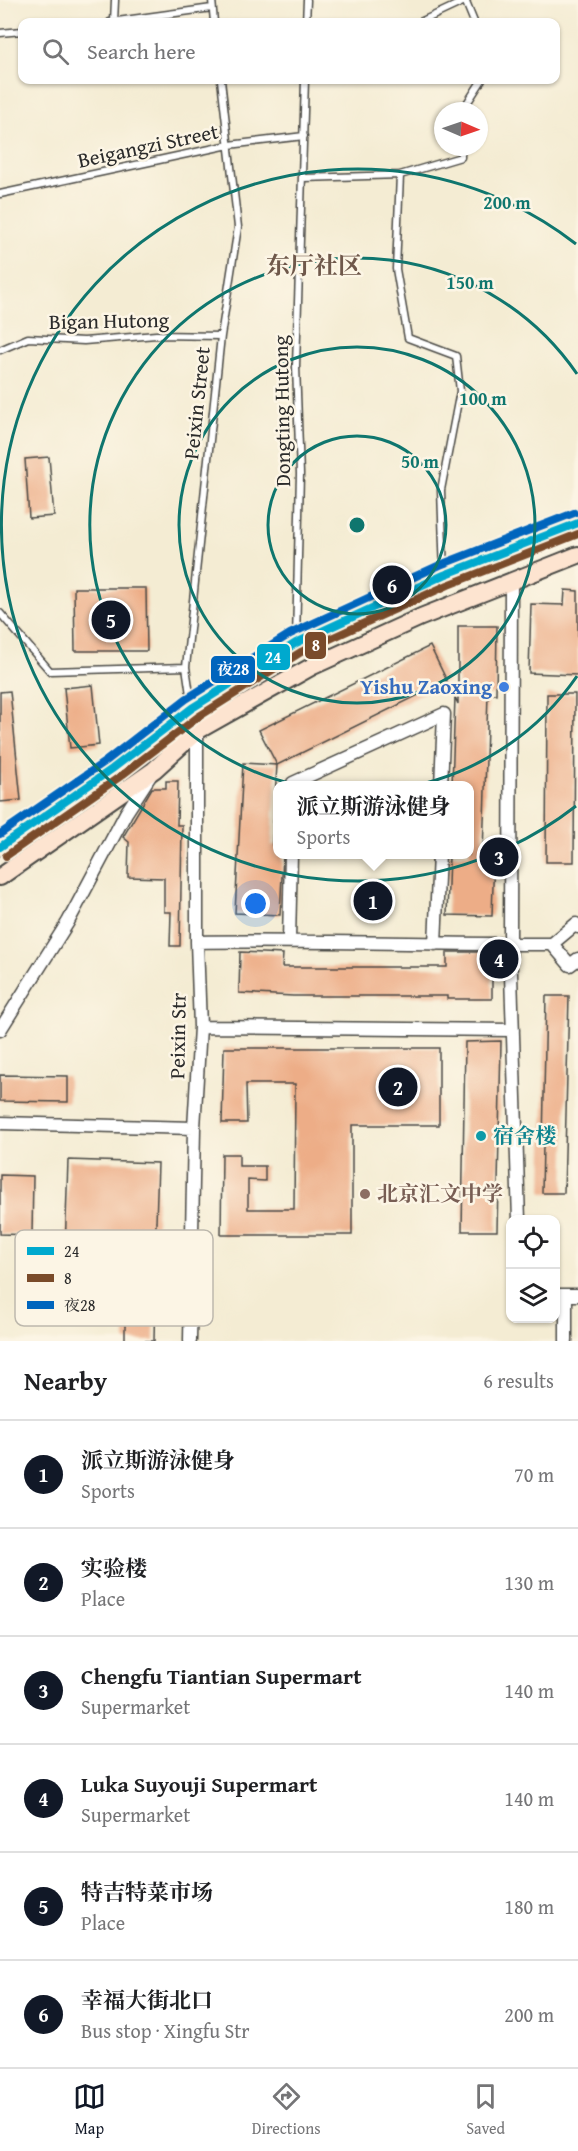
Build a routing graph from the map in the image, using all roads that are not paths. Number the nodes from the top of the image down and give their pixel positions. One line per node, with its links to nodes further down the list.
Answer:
1 (115, 0): 6 (lane)
2 (212, 0): 5 (lane)
3 (307, 0): 9 (lane)
4 (466, 0): 10 (lane); 11 (lane)
5 (212, 8): 7 (lane); 8 (lane)
6 (113, 18)
7 (141, 18)
8 (213, 18)
9 (306, 18)
10 (428, 18)
11 (473, 18)
12 (18, 31): 13 (lane)
13 (0, 33)
14 (221, 84): 19 (lane, Peixin Street)
15 (305, 84): 18 (lane, Dongting Hutong)
16 (479, 84): 17 (lane)
17 (468, 102)
18 (304, 136): 19 (lane, Beigangzi Street); 22 (lane, Dongting Hutong)
19 (229, 145): 23 (lane, Beigangzi Street); 24 (lane, Peixin Street)
20 (461, 156): 21 (lane)
21 (400, 175): 22 (lane); 28 (lane)
22 (303, 178): 31 (lane, Dongting Hutong)
23 (0, 194)
24 (221, 336): 25 (lane, Bigan Hutong); 32 (lane, Peixin Street)
25 (0, 350)
26 (578, 524): 28 (main road)
27 (578, 555): 29 (main road)
28 (444, 575): 31 (main road)
29 (512, 580): 34 (main road); 46 (street)
30 (0, 613): 32 (lane)
31 (296, 643): 33 (main road)
32 (186, 667): 33 (lane, Peixin Street)
33 (192, 708): 34 (lane, Peixin Street); 38 (main road)
34 (197, 731): 35 (main road); 44 (street, Peixin Str)
35 (154, 770): 41 (main road); 50 (street)
36 (297, 781): 37 (street)
37 (441, 781)
38 (0, 847)
39 (291, 859): 43 (street)
40 (439, 859): 45 (street)
41 (0, 877)
42 (578, 927): 47 (street)
43 (289, 940): 44 (street); 45 (street)
44 (197, 942): 49 (street, Peixin Str)
45 (435, 944): 46 (street)
46 (510, 944): 47 (street); 51 (street)
47 (552, 944): 48 (street)
48 (578, 959)
49 (200, 1027): 51 (street); 53 (street, Peixin Str)
50 (0, 1030)
51 (513, 1030): 54 (street)
52 (0, 1123): 53 (street)
53 (194, 1128): 55 (street, Peixin Str)
54 (519, 1215)
55 (192, 1230)
56 (567, 1295): 59 (street)
57 (190, 1326): 58 (street, Peixin Str)
58 (190, 1341)
59 (566, 1341)

